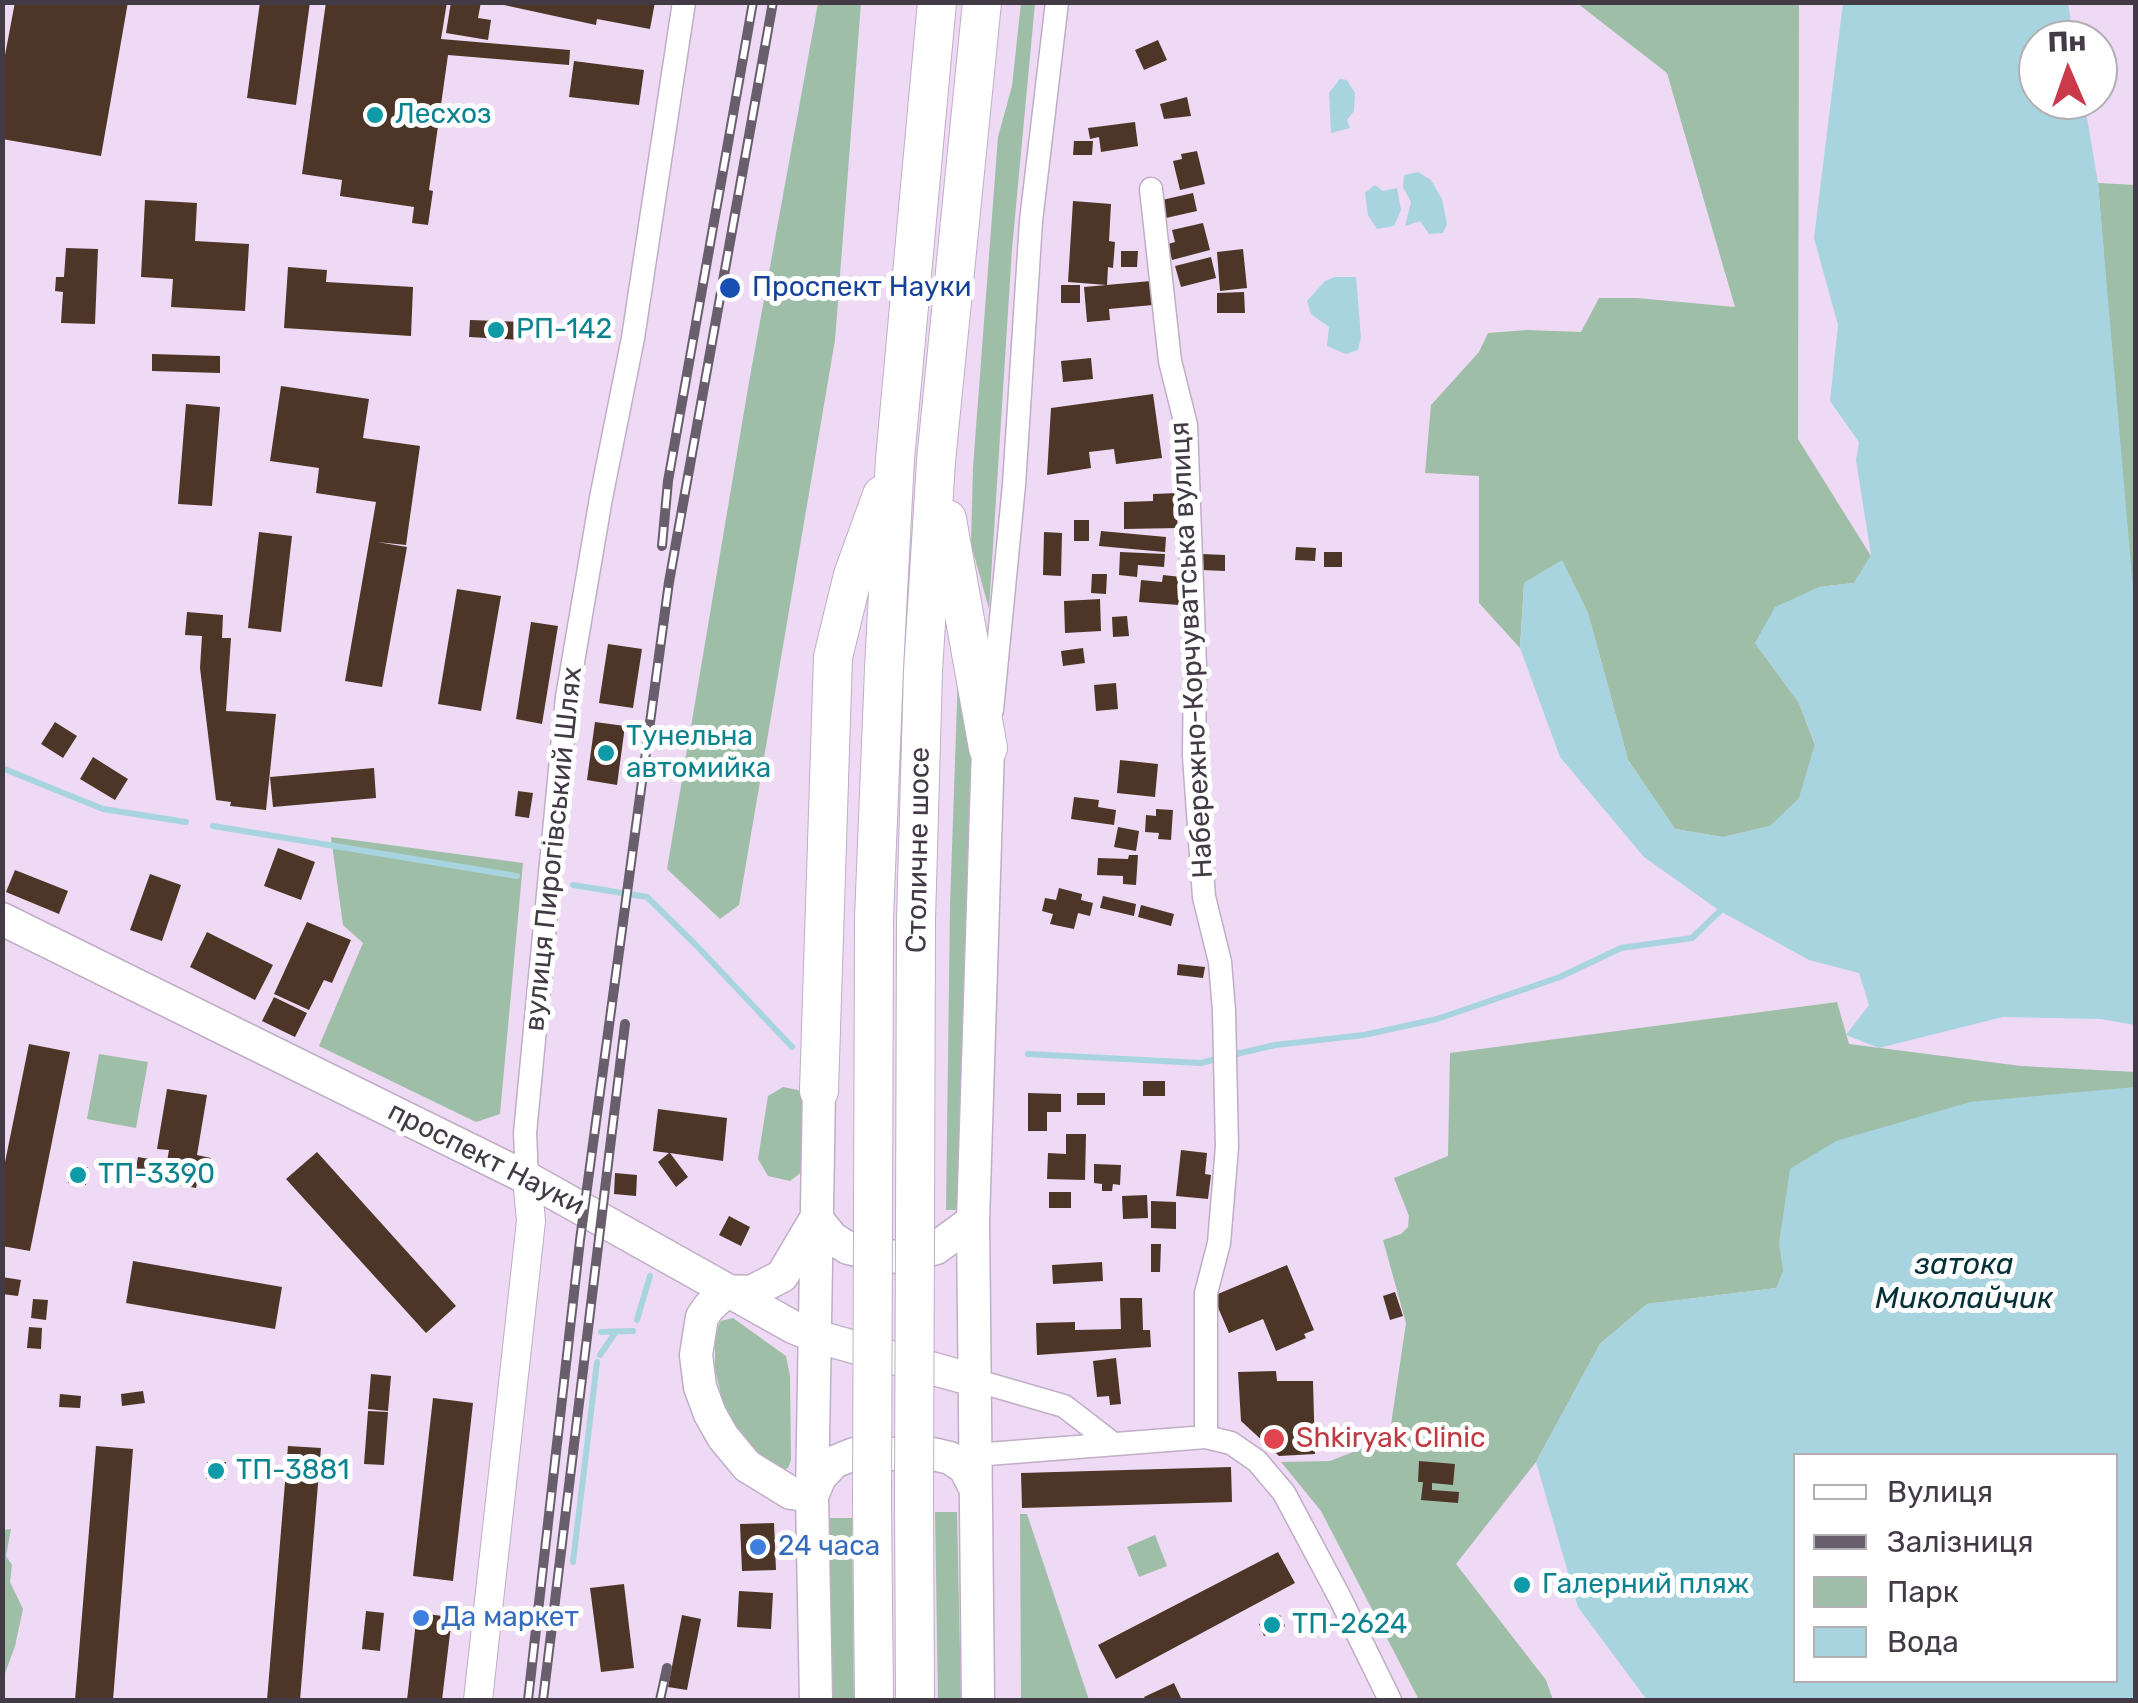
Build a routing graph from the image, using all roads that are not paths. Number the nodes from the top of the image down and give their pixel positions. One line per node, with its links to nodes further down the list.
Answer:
1 (684, 2): 11 (street, вулиця Пирогівський Шлях)
2 (937, 2): 6 (highway, Столичне шосе)
3 (1057, 2): 8 (street)
4 (985, 8): 7 (highway, Столичне шосе)
5 (1151, 189): 17 (street, Набережно-Корчуватська вулиця)
6 (895, 460): 10 (highway); 23 (highway, Столичне шосе, bridge)
7 (936, 461): 8 (highway); 24 (highway, Столичне шосе, bridge)
8 (988, 748): 13 (main road)
9 (2, 919): 11 (main road, проспект Науки)
10 (819, 1090): 12 (main road)
11 (527, 1178): 14 (main road, проспект Науки); 21 (street, вулиця Пирогівський Шлях)
12 (816, 1218): 13 (main road); 14 (main road); 15 (main road)
13 (973, 1222): 16 (main road)
14 (726, 1290): 15 (main road, проспект Науки); 20 (main road)
15 (814, 1336): 16 (main road, проспект Науки); 20 (main road)
16 (974, 1380): 18 (street); 19 (main road)
17 (1206, 1436): 18 (street); 26 (street)
18 (1112, 1444): 19 (street)
19 (975, 1472): 20 (main road); 25 (main road)
20 (812, 1496): 22 (main road)
21 (478, 1700)
22 (816, 1700)
23 (874, 1700)
24 (915, 1700)
25 (978, 1700)
26 (1390, 1700)

